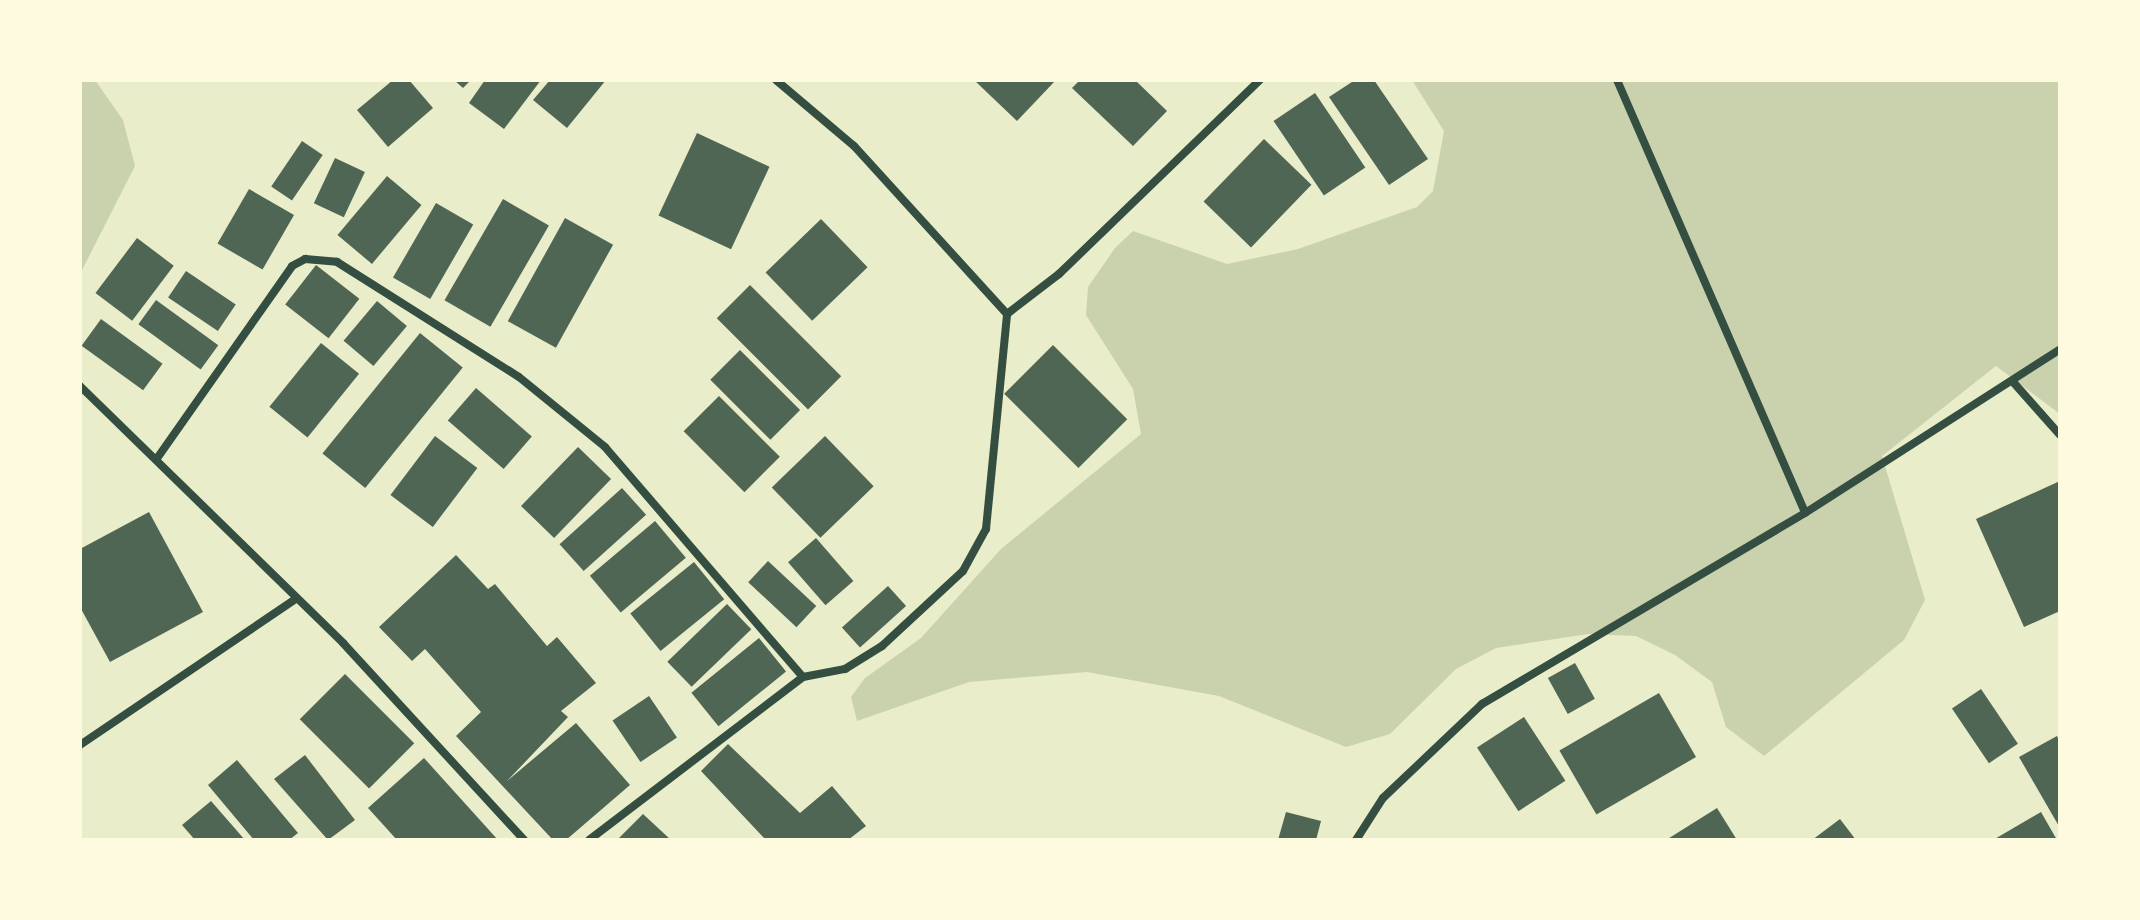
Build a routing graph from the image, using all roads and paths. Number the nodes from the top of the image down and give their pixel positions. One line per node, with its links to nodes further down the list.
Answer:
1 (776, 80): 4 (street)
2 (1260, 80): 4 (street)
3 (1617, 80): 10 (street)
4 (1007, 314): 12 (street)
5 (2060, 349): 6 (street)
6 (2014, 383): 8 (street); 10 (street)
7 (80, 386): 9 (street)
8 (2060, 435)
9 (158, 457): 11 (street); 12 (street)
10 (1805, 513): 16 (street)
11 (296, 599): 13 (street); 14 (street)
12 (803, 677): 15 (street)
13 (80, 745)
14 (524, 840)
15 (589, 840)
16 (1356, 840)

